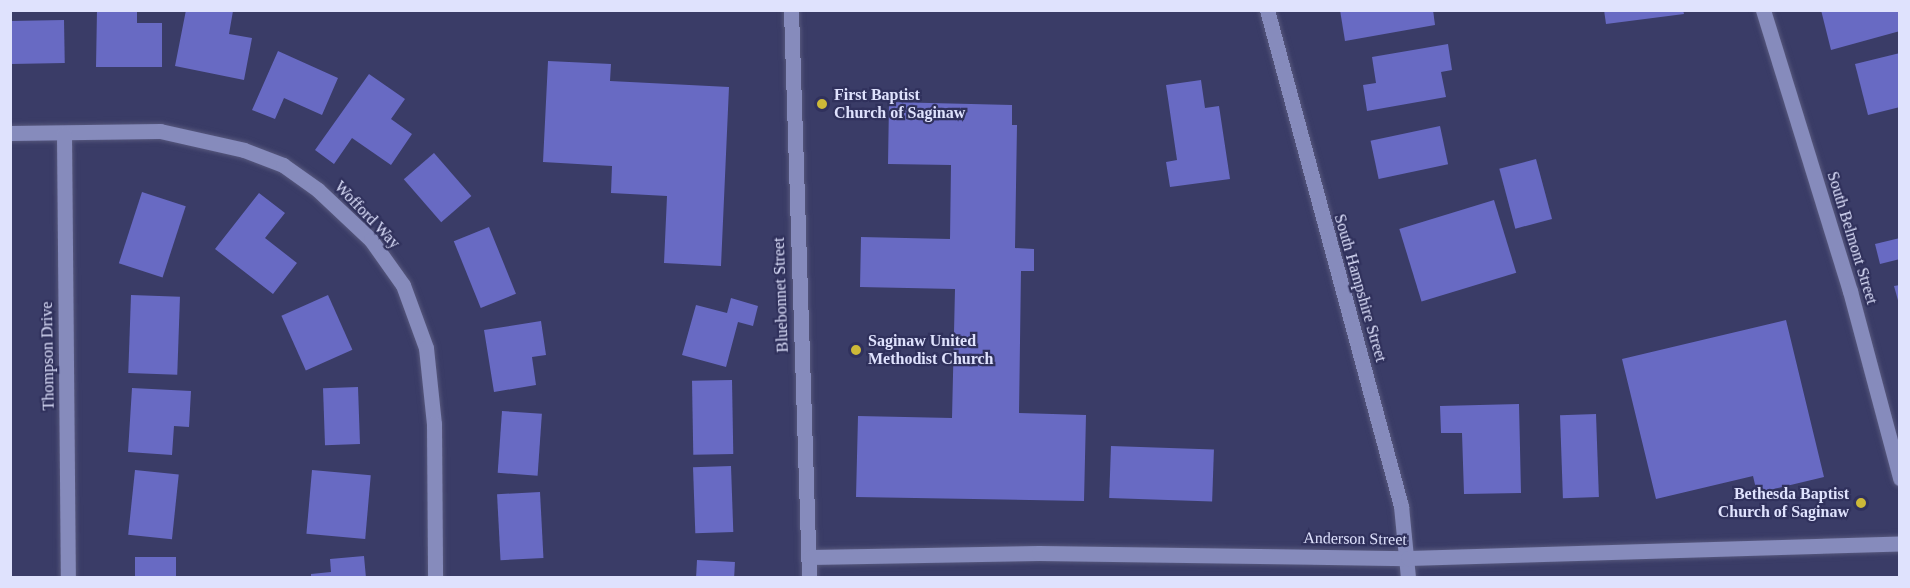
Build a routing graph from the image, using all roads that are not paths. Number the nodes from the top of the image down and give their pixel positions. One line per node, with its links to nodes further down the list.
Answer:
1 (791, 10): 8 (street, Bluebonnet Street)
2 (1266, 10): 9 (street, South Hampshire Street)
3 (1764, 10): 6 (street, South Belmont Street)
4 (10, 133): 5 (street, Wofford Way)
5 (64, 134): 10 (street, Thompson Drive); 11 (street, Wofford Way)
6 (1899, 478)
7 (1899, 543): 9 (street, Anderson Street)
8 (810, 557): 9 (street, Anderson Street); 12 (street, Bluebonnet Street)
9 (1408, 558): 13 (street, South Hampshire Street)
10 (68, 578)
11 (435, 578)
12 (809, 578)
13 (1408, 578)

